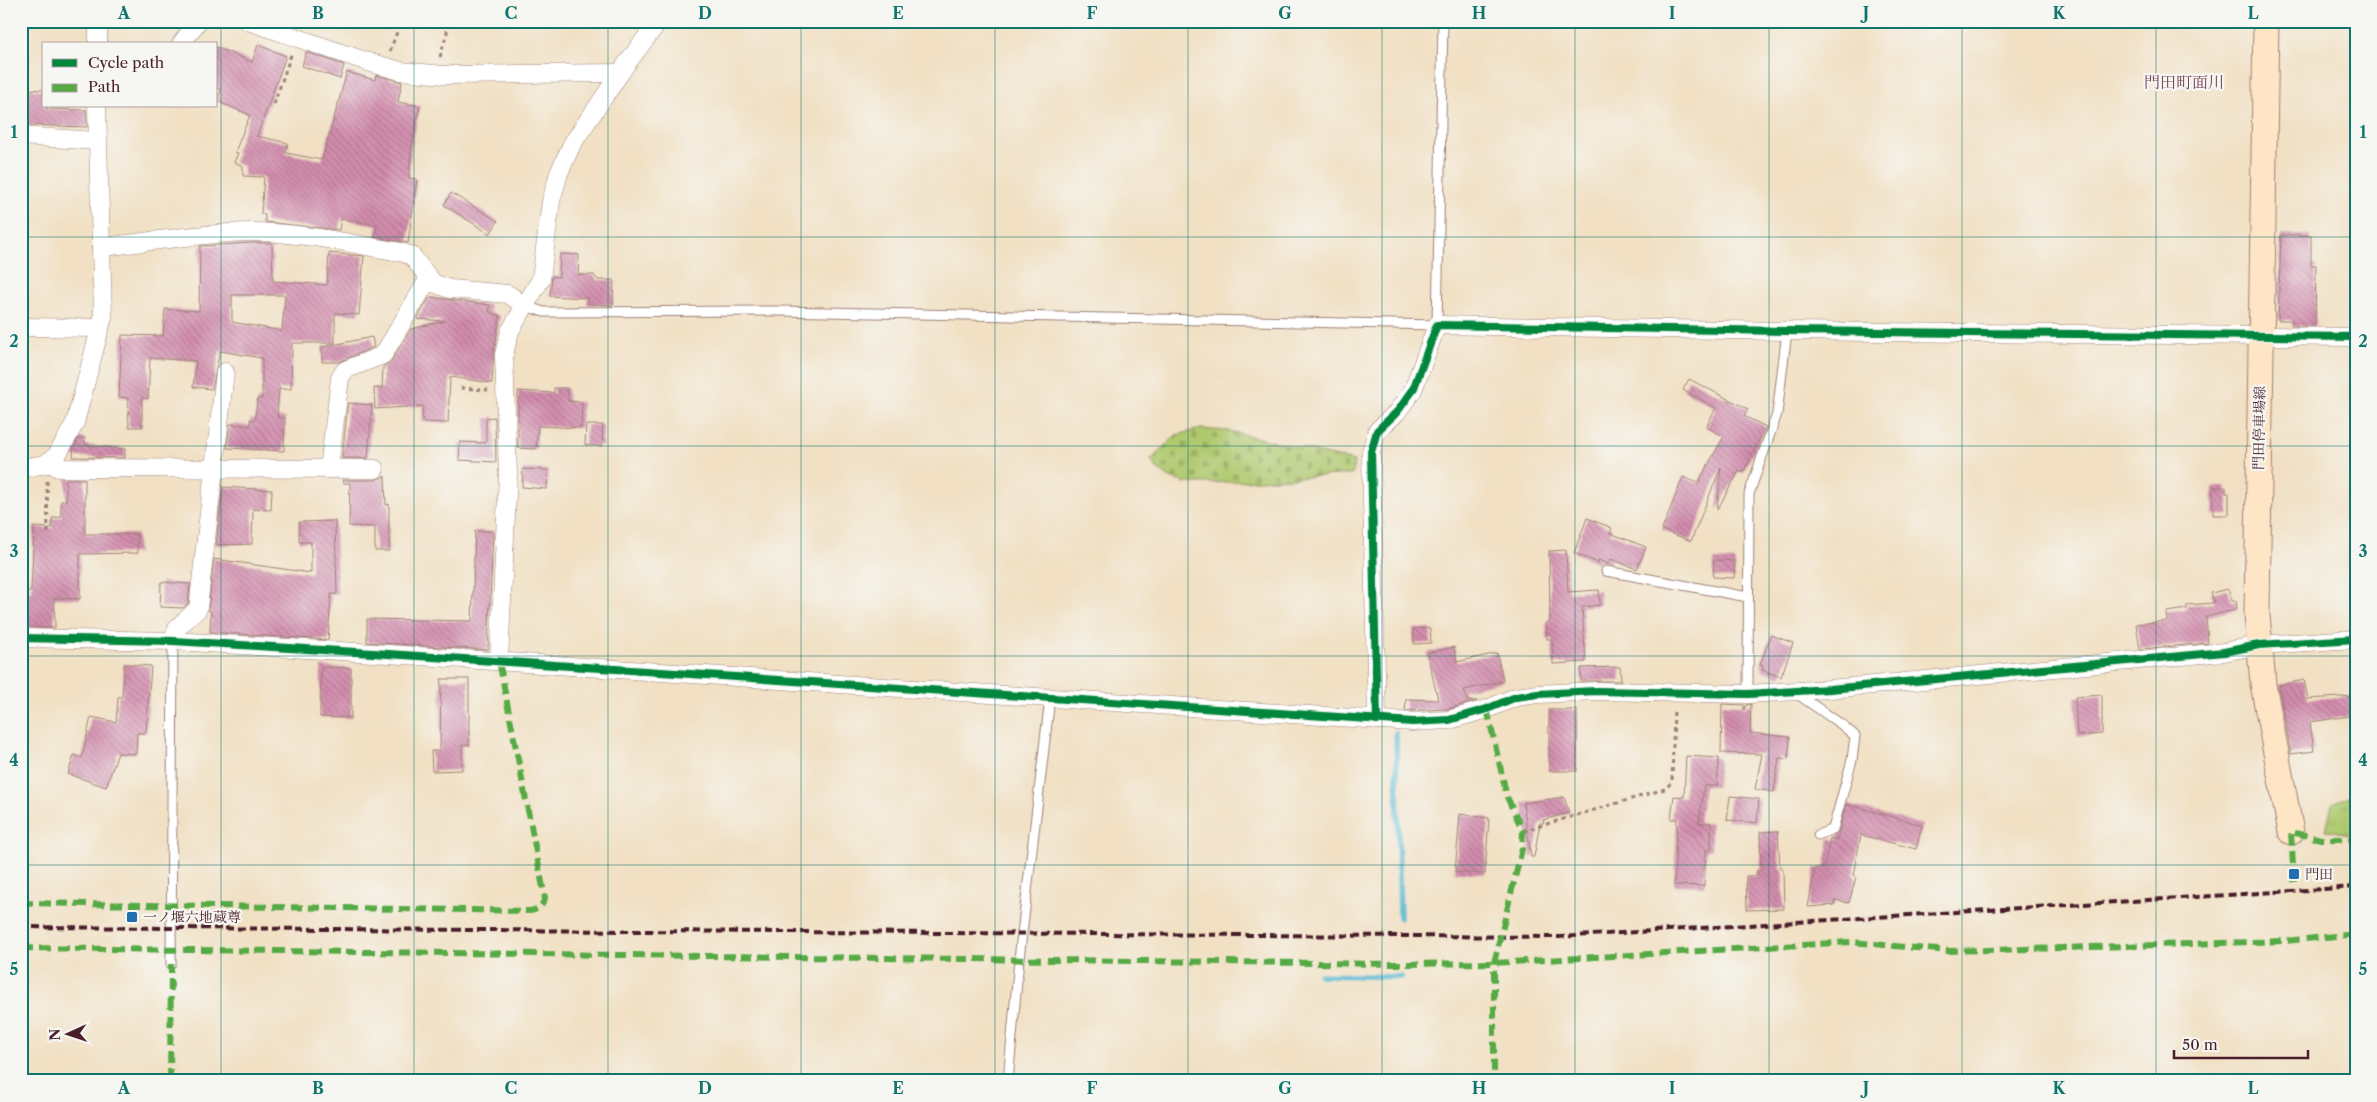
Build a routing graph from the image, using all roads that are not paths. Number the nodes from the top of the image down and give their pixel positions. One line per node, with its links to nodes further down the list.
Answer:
1 (98, 21): 8 (street)
2 (198, 21): 9 (street)
3 (248, 21): 7 (street)
4 (659, 21): 10 (street)
5 (1443, 21): 17 (lane)
6 (2266, 21): 21 (main road, 門田停車場線)
7 (288, 30): 10 (street)
8 (98, 42)
9 (182, 42)
10 (620, 73): 16 (street)
11 (97, 108): 13 (street)
12 (21, 136): 13 (street)
13 (96, 140): 14 (street)
14 (101, 247): 15 (street); 19 (street)
15 (429, 278): 16 (street); 27 (street)
16 (525, 306): 17 (lane); 35 (street)
17 (1437, 325): 20 (street); 39 (street)
18 (21, 327): 19 (street)
19 (100, 328): 24 (street)
20 (1787, 331): 21 (street); 30 (lane)
21 (2260, 336): 22 (street); 34 (main road, 門田停車場線)
22 (2356, 337)
23 (225, 372): 26 (street)
24 (48, 462): 25 (street); 26 (street)
25 (21, 468)
26 (214, 469): 27 (street); 33 (street)
27 (329, 469): 28 (street)
28 (375, 469)
29 (1606, 571): 30 (lane)
30 (1748, 597): 37 (lane)
31 (21, 638): 33 (street)
32 (2356, 639): 34 (street)
33 (173, 641): 35 (street); 42 (lane)
34 (2259, 645): 36 (street); 40 (main road, 門田停車場線)
35 (499, 661): 38 (street)
36 (1794, 691): 37 (street); 41 (lane)
37 (1748, 694): 39 (street)
38 (1050, 698): 39 (street); 43 (lane)
39 (1377, 720)
40 (2291, 832)
41 (1818, 835)
42 (171, 964)
43 (1008, 1081)

